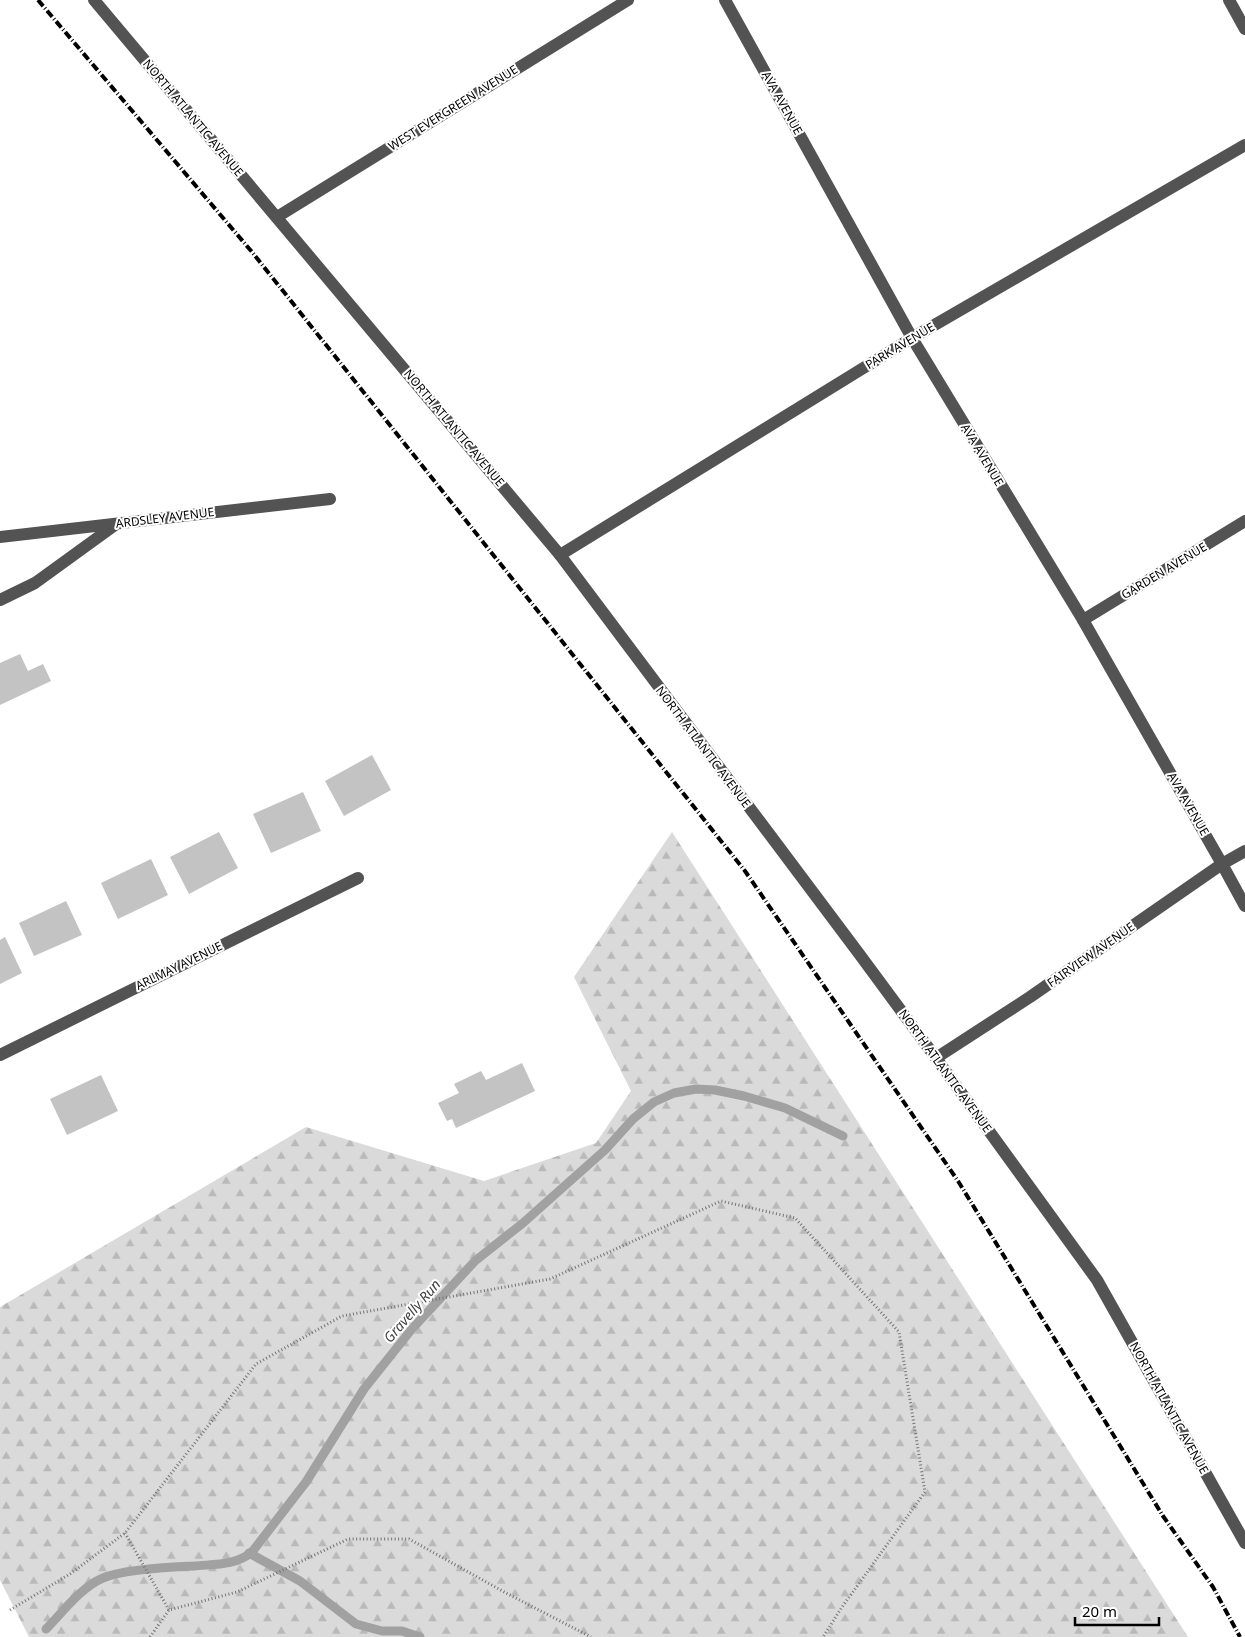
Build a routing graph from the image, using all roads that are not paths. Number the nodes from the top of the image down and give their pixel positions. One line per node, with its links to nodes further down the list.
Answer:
1 (94, 0): 7 (street, NORTH ATLANTIC AVENUE)
2 (628, 0): 7 (street, WEST EVERGREEN AVENUE)
3 (725, 0): 8 (street, AVA AVENUE)
4 (1229, 0): 5 (street)
5 (1245, 29)
6 (1245, 145): 8 (street, PARK AVENUE)
7 (277, 217): 13 (street, NORTH ATLANTIC AVENUE)
8 (912, 338): 13 (street, PARK AVENUE); 15 (street, AVA AVENUE)
9 (330, 499): 11 (street, ARDSLEY AVENUE)
10 (1245, 521): 15 (street, GARDEN AVENUE)
11 (117, 524): 12 (street, ARDSLEY AVENUE); 14 (street)
12 (0, 537)
13 (560, 555): 21 (street, NORTH ATLANTIC AVENUE)
14 (0, 600)
15 (1083, 620): 17 (street, AVA AVENUE)
16 (1245, 851): 17 (street, FAIRVIEW AVENUE)
17 (1222, 864): 19 (street, AVA AVENUE); 21 (street, FAIRVIEW AVENUE)
18 (358, 878): 20 (street, ARLMAY AVENUE)
19 (1245, 906)
20 (0, 1055)
21 (936, 1058): 22 (street, NORTH ATLANTIC AVENUE)
22 (1245, 1543)

